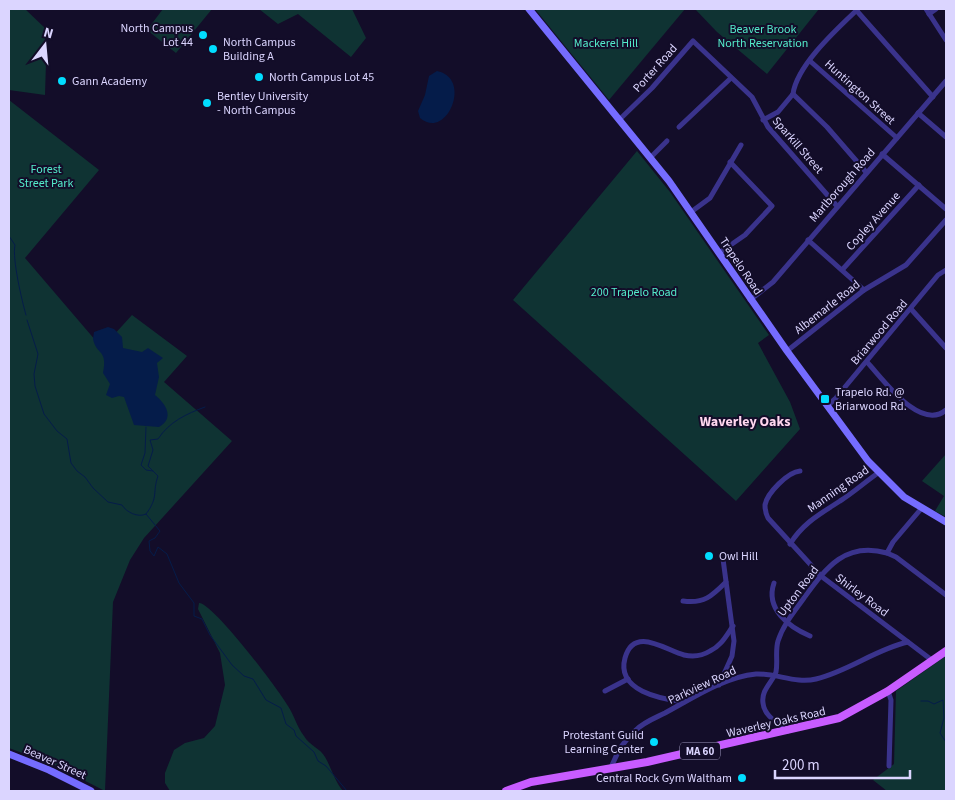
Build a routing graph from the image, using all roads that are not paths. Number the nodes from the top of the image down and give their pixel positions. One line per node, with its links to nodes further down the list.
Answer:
1 (529, 9): 12 (main road, Trapelo Road)
2 (936, 9): 4 (street)
3 (857, 10): 6 (street); 10 (street)
4 (928, 11): 5 (street)
5 (946, 40)
6 (810, 61): 9 (street); 16 (street, Huntington Street)
7 (731, 78): 12 (street, Porter Road); 13 (street, Porter Road); 14 (street)
8 (946, 81): 10 (street, Marlborough Road)
9 (793, 94): 13 (street); 22 (street)
10 (933, 97): 11 (street, Marlborough Road)
11 (918, 113): 15 (street); 16 (street, Marlborough Road)
12 (619, 120): 20 (main road, Trapelo Road)
13 (763, 120): 24 (street, Sparkill Street)
14 (679, 127)
15 (946, 137)
16 (897, 138): 19 (street, Marlborough Road)
17 (667, 141): 20 (street)
18 (741, 146): 21 (street)
19 (882, 154): 22 (street, Marlborough Road); 23 (street)
20 (650, 158): 26 (main road, Trapelo Road)
21 (730, 162): 26 (street); 29 (street)
22 (866, 172): 24 (street, Marlborough Road)
23 (919, 185): 25 (street); 30 (street, Copley Avenue)
24 (837, 206): 28 (street, Marlborough Road)
25 (946, 209)
26 (691, 212): 29 (main road, Trapelo Road)
27 (946, 220): 32 (street, Albemarle Road)
28 (808, 240): 30 (street); 33 (street, Marlborough Road)
29 (719, 253): 33 (main road, Trapelo Road)
30 (842, 270): 32 (street)
31 (946, 270): 34 (street, Briarwood Road)
32 (864, 290): 36 (street, Albemarle Road)
33 (750, 300): 36 (main road, Trapelo Road)
34 (911, 310): 35 (street); 37 (street, Briarwood Road)
35 (946, 348)
36 (787, 351): 38 (main road, Trapelo Road)
37 (867, 362): 38 (street, Briarwood Road); 39 (street)
38 (827, 406): 41 (main road, Trapelo Road)
39 (946, 410)
40 (800, 472): 44 (street, Shirley Road)
41 (878, 473): 42 (main road, Trapelo Road); 44 (street, Manning Road)
42 (921, 509): 43 (main road, Trapelo Road); 45 (street)
43 (946, 522)
44 (790, 544): 47 (street, Shirley Road)
45 (887, 553): 47 (street, Upton Road); 50 (street)
46 (723, 558): 48 (street)
47 (821, 576): 52 (street, Upton Road); 55 (street, Shirley Road)
48 (726, 582): 51 (street); 53 (street)
49 (774, 583): 52 (street)
50 (946, 596)
51 (683, 601)
52 (786, 622): 54 (street); 58 (street, Upton Road)
53 (733, 626): 59 (street); 60 (street)
54 (810, 636)
55 (908, 642): 57 (street, Shirley Road); 58 (street, Parkview Road)
56 (946, 651): 57 (main road, Waverley Oaks Road / MA 60)
57 (933, 661): 62 (main road, Waverley Oaks Road / MA 60)
58 (774, 675): 60 (street, Parkview Road); 64 (street, Upton Road)
59 (628, 679): 61 (street); 63 (street)
60 (719, 686): 63 (street, Parkview Road)
61 (605, 691)
62 (888, 691): 64 (main road, Waverley Oaks Road / MA 60); 66 (street)
63 (685, 702): 67 (street, Parkview Road)
64 (788, 731): 67 (main road, Waverley Oaks Road / MA 60)
65 (9, 754): 68 (main road, Beaver Street)
66 (888, 766)
67 (611, 768): 69 (main road, Waverley Oaks Road / MA 60)
68 (91, 791)
69 (506, 791)

